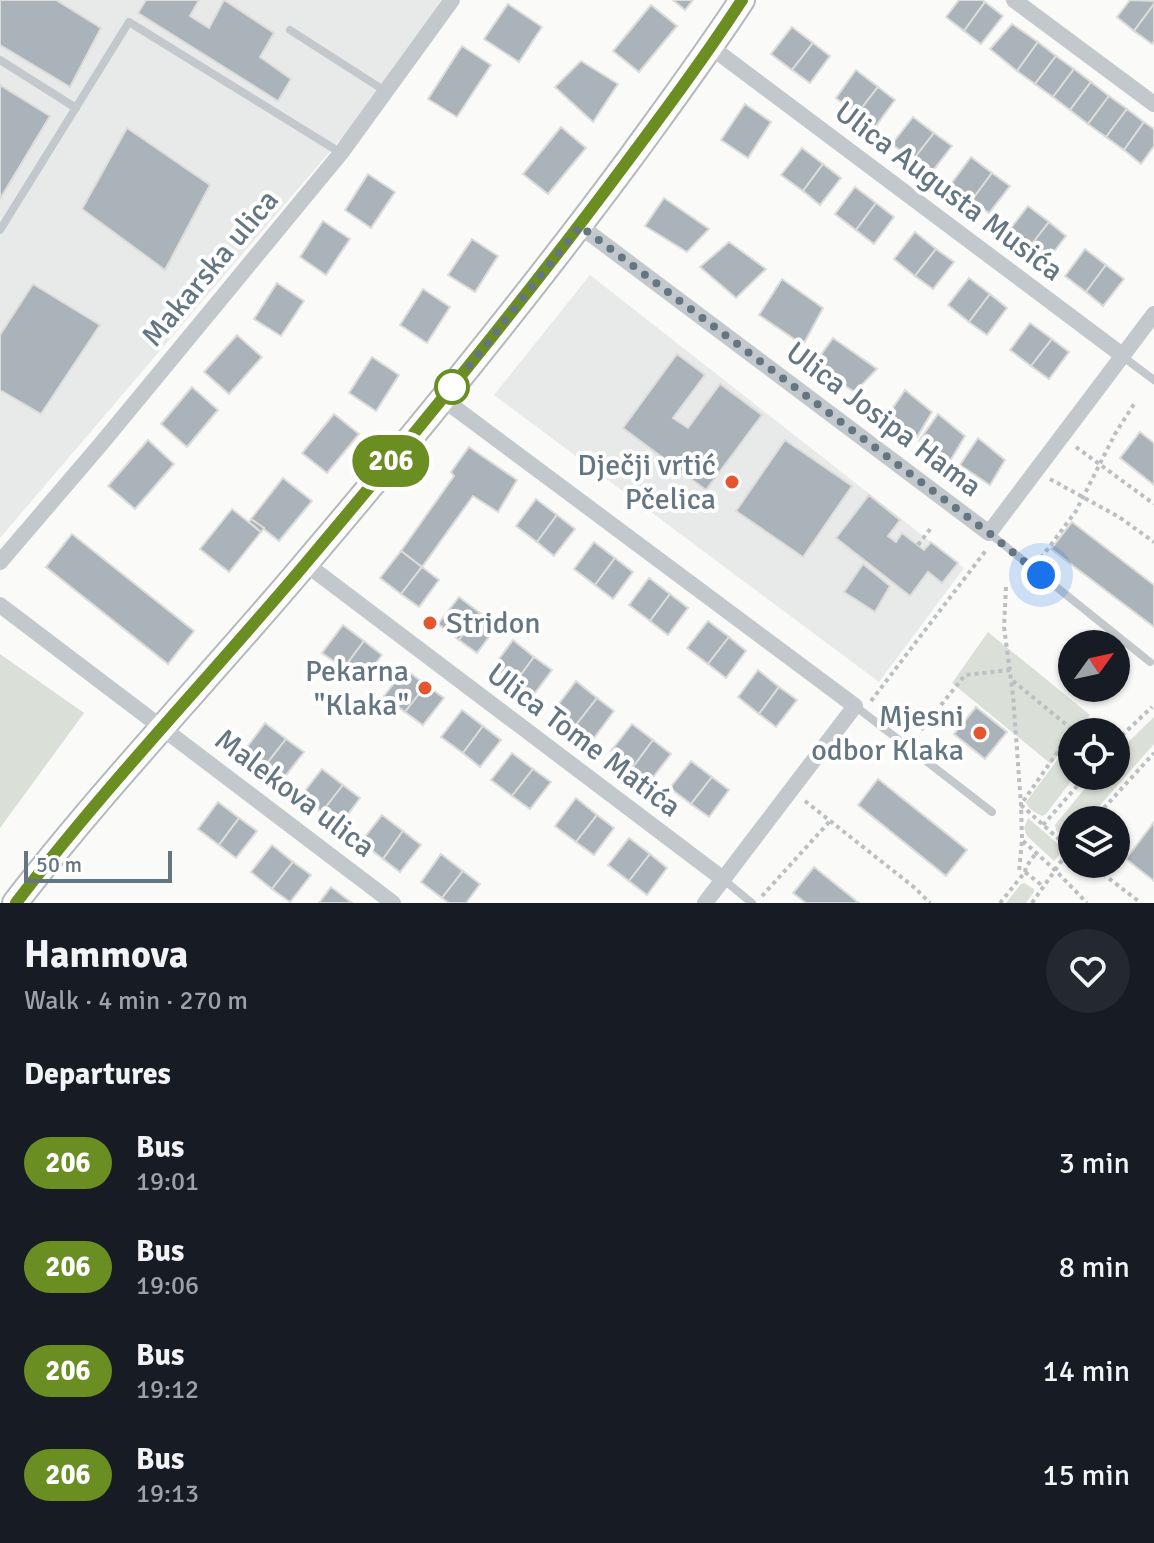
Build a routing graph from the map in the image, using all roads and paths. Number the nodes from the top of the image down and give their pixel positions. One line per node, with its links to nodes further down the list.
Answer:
1 (452, 0): 7 (street, Makarska ulica)
2 (742, 0): 5 (street)
3 (1014, 0): 8 (street)
4 (290, 30): 7 (lane)
5 (711, 47): 11 (street); 14 (street, Ulica Augusta Musića)
6 (0, 60): 9 (lane)
7 (385, 92): 10 (street, Makarska ulica)
8 (1154, 104)
9 (76, 108): 10 (lane); 12 (lane)
10 (341, 153): 28 (street, Makarska ulica)
11 (580, 226): 16 (street); 24 (street, Ulica Josipa Hama)
12 (0, 230)
13 (1154, 314): 14 (street)
14 (1122, 355): 15 (lane, Ulica Augusta Musića); 24 (street)
15 (1154, 380)
16 (443, 399): 29 (street); 35 (street)
17 (1134, 404): 19 (path)
18 (1075, 445): 19 (path)
19 (1101, 465): 21 (path); 22 (path)
20 (1049, 478): 21 (path)
21 (1084, 497): 25 (path); 27 (path)
22 (1154, 504)
23 (931, 528): 26 (path)
24 (990, 538): 32 (lane, Ulica Josipa Hama); 35 (path)
25 (1154, 542)
26 (918, 545)
27 (1040, 560)
28 (0, 562)
29 (306, 564): 38 (street); 57 (street, Ulica Tome Matića)
30 (1006, 587): 33 (path)
31 (0, 605): 38 (street, Malekova ulica)
32 (1150, 662)
33 (1010, 670): 34 (path); 40 (path)
34 (1011, 680): 37 (path); 45 (path)
35 (861, 707): 43 (street); 47 (lane)
36 (1152, 707): 39 (path)
37 (1058, 718)
38 (163, 728): 60 (street); 62 (street, Malekova ulica)
39 (1130, 728)
40 (921, 730)
41 (1058, 753): 45 (path)
42 (1154, 753): 46 (path)
43 (792, 790): 48 (path); 57 (street)
44 (1074, 790): 49 (path)
45 (1021, 805): 49 (path); 51 (path)
46 (1106, 806)
47 (992, 812)
48 (830, 821): 59 (path); 65 (path)
49 (1043, 825): 50 (path)
50 (1058, 837)
51 (1022, 840): 52 (path); 55 (path)
52 (1036, 853): 54 (path); 55 (path)
53 (1058, 866): 54 (path)
54 (1055, 870): 58 (path); 67 (path)
55 (1022, 872): 58 (path); 66 (path)
56 (1108, 878): 68 (path)
57 (723, 879): 63 (street); 64 (lane, Ulica Tome Matića)
58 (1044, 887): 61 (path)
59 (761, 897)
60 (23, 900)
61 (1036, 902)
62 (393, 903)
63 (705, 903)
64 (752, 903)
65 (930, 903)
66 (1000, 903)
67 (1087, 903)
68 (1141, 903)

